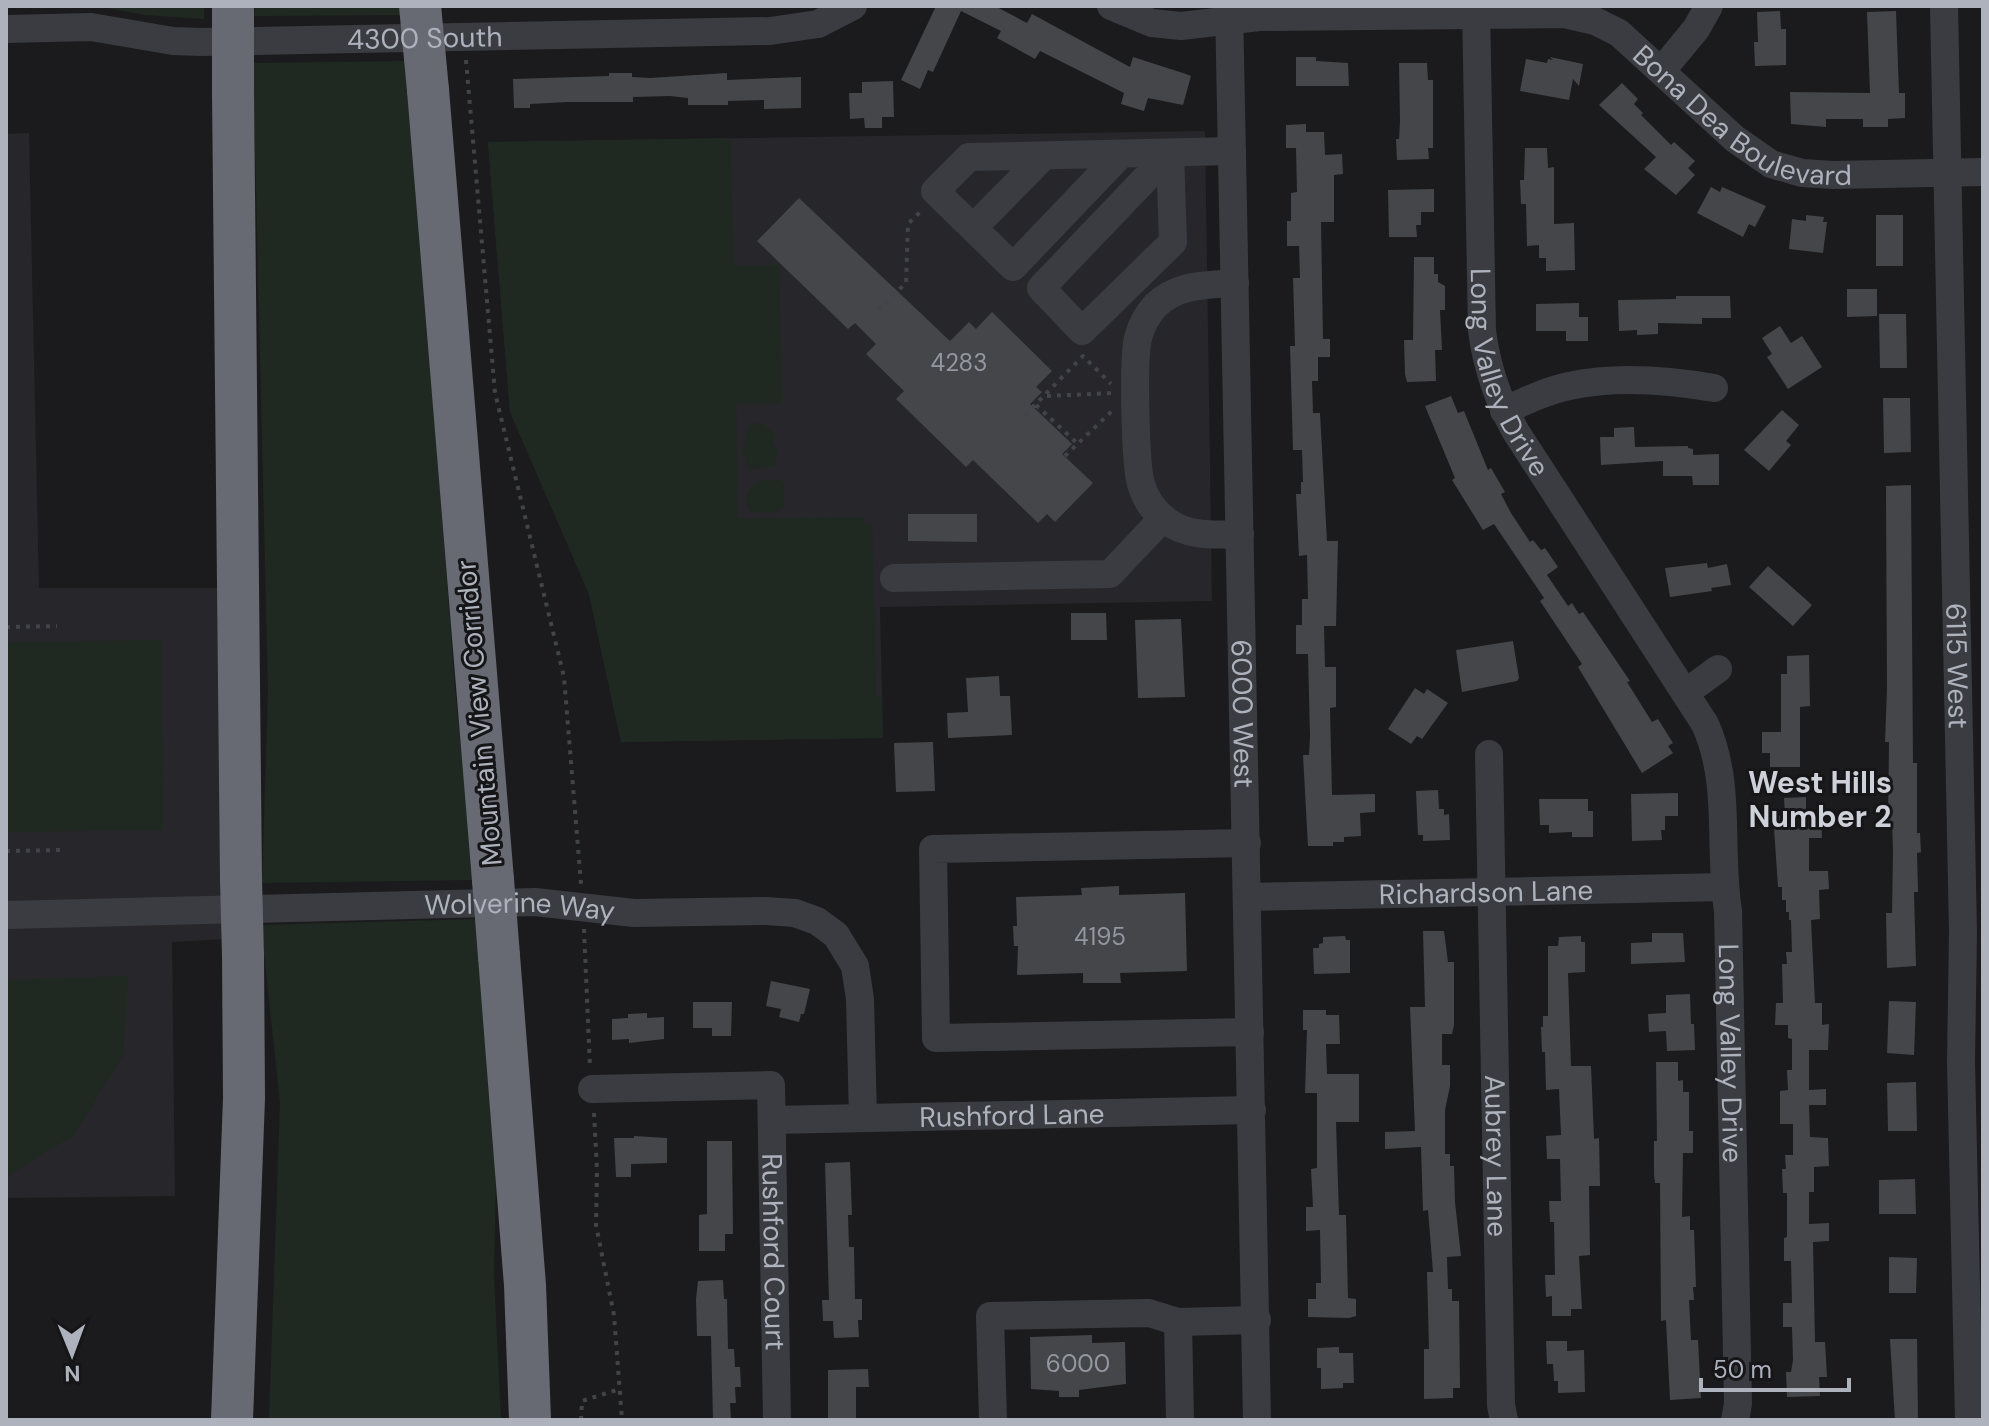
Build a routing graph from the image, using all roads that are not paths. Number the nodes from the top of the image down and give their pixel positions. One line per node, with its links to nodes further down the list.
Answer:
1 (233, 6): 42 (highway, bridge)
2 (420, 6): 43 (highway, Mountain View Corridor, bridge)
3 (1111, 6): 8 (street, Bona Dea Boulevard)
4 (1709, 6): 10 (street)
5 (1944, 6): 16 (street, 6115 West)
6 (847, 9): 9 (street, 4300 South)
7 (1476, 10): 8 (street, Bona Dea Boulevard); 10 (street, Bona Dea Boulevard); 20 (street, Long Valley Drive)
8 (1230, 14): 11 (street, 6000 West)
9 (6, 29)
10 (1662, 70): 16 (street, Bona Dea Boulevard)
11 (1232, 151): 12 (street); 18 (street, 6000 West)
12 (1170, 153): 12 (street); 13 (street)
13 (1121, 154): 14 (street); 17 (street)
14 (1044, 156): 17 (street); 17 (street)
15 (1983, 172): 16 (street, Bona Dea Boulevard)
16 (1948, 173): 26 (street, 6115 West)
17 (973, 228)
18 (1235, 283): 21 (street); 22 (street, 6000 West)
19 (1714, 388): 20 (street)
20 (1504, 411): 25 (street, Long Valley Drive)
21 (1163, 518): 22 (street); 23 (street)
22 (1240, 534): 28 (street, 6000 West)
23 (894, 578)
24 (1718, 669): 25 (street)
25 (1685, 693): 29 (street, Long Valley Drive)
26 (1971, 718): 33 (street, 6115 West)
27 (1489, 754): 30 (street, Aubrey Lane)
28 (1247, 843): 31 (street, 6000 West); 34 (street)
29 (1724, 887): 30 (street, Richardson Lane); 49 (street, Long Valley Drive)
30 (1491, 892): 31 (street, Richardson Lane); 48 (street, Aubrey Lane)
31 (1248, 897): 34 (street, 6000 West)
32 (6, 915): 37 (street, Wolverine Way)
33 (1973, 932): 39 (street, 6115 West)
34 (1250, 1032): 36 (street, 6000 West)
35 (592, 1089): 38 (street, Rushford Court)
36 (1252, 1110): 37 (street, Rushford Lane); 40 (street, 6000 West)
37 (863, 1118): 38 (street, Rushford Lane)
38 (772, 1120): 44 (street, Rushford Court)
39 (1973, 1144): 50 (street, 6115 West)
40 (1257, 1320): 41 (street); 47 (street, 6000 West)
41 (1178, 1322): 45 (street); 46 (street)
42 (232, 1420)
43 (530, 1420)
44 (777, 1420)
45 (993, 1420)
46 (1180, 1420)
47 (1257, 1420)
48 (1504, 1420)
49 (1735, 1420)
50 (1969, 1420)

